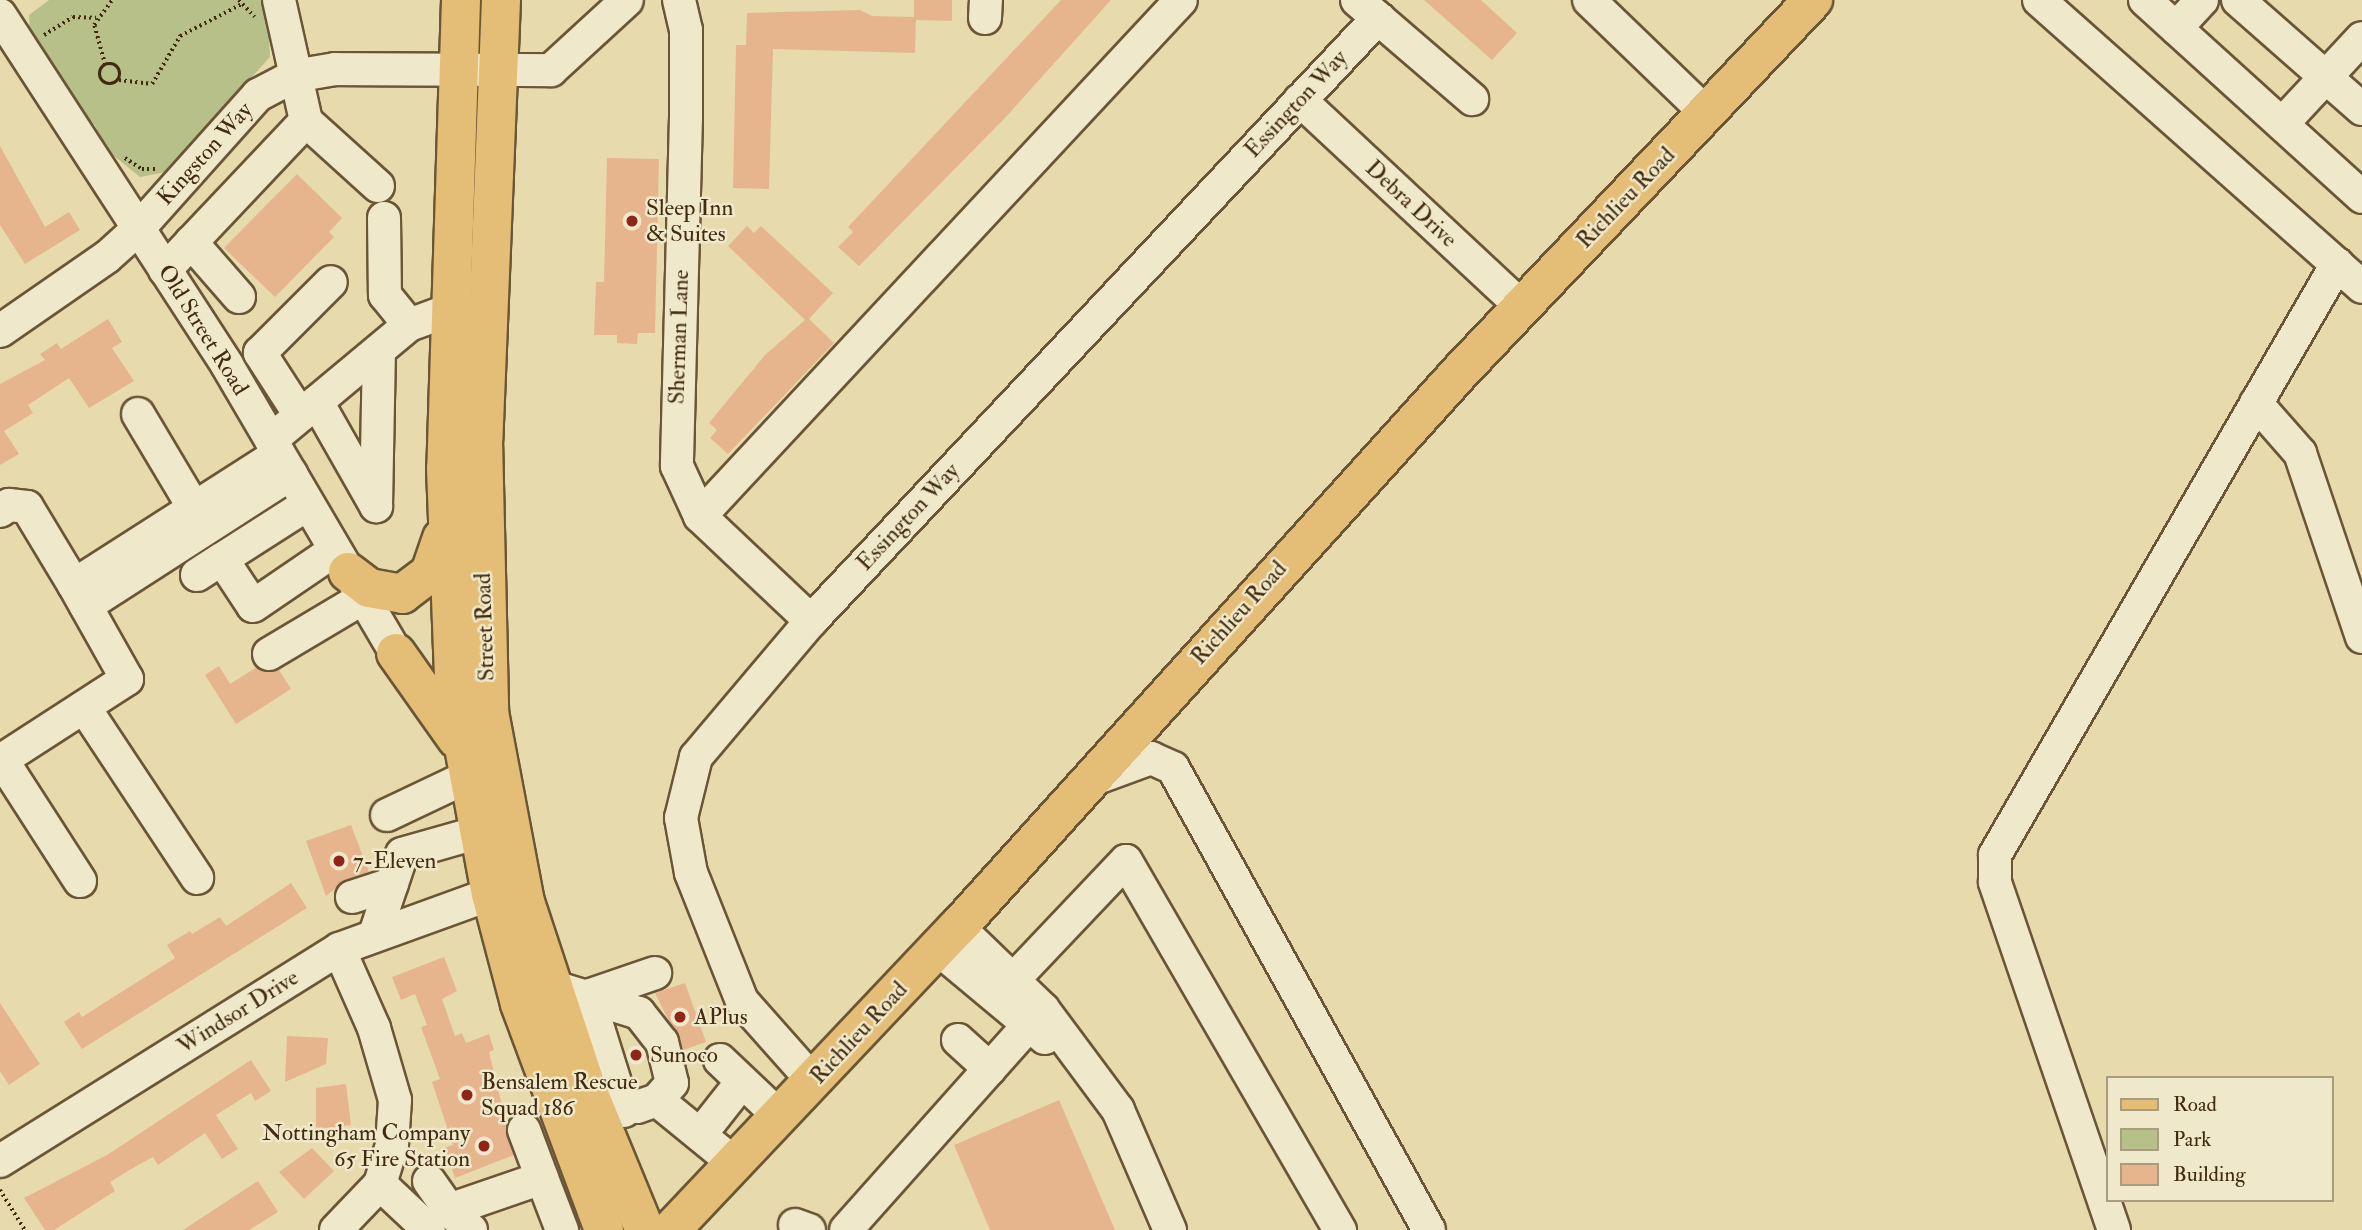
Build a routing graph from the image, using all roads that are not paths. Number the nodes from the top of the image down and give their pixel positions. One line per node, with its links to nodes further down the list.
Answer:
1 (461, 0): 17 (main road, Street Road)
2 (627, 0): 18 (street, Kingston Way)
3 (679, 0): 48 (street, Sherman Lane)
4 (1181, 0): 48 (street)
5 (1589, 0): 24 (street)
6 (1813, 0): 24 (main road, Richlieu Road)
7 (2039, 0): 32 (street)
8 (2145, 0): 15 (street)
9 (2202, 0): 15 (street)
10 (2238, 0): 20 (street)
11 (508, 9): 18 (main road, Street Road)
12 (1367, 9): 21 (street); 22 (street, Essington Way)
13 (269, 12): 19 (street)
14 (0, 15): 30 (street, Old Street Road)
15 (2176, 28): 26 (street)
16 (2362, 38): 20 (street)
17 (461, 72): 18 (street, Kingston Way); 19 (street, Kingston Way); 38 (main road, Street Road)
18 (499, 72): 72 (main road, Street Road)
19 (294, 76): 25 (street); 30 (street, Kingston Way)
20 (2326, 76): 23 (street); 26 (street)
21 (1472, 99)
22 (1300, 100): 37 (street, Debra Drive); 53 (street, Essington Way)
23 (2362, 109)
24 (1706, 113): 37 (main road, Richlieu Road)
25 (306, 121): 27 (street); 31 (street)
26 (2282, 124): 28 (street)
27 (379, 186)
28 (2362, 197)
29 (384, 218): 40 (street)
30 (138, 229): 33 (street, Old Street Road); 39 (street, Kingston Way)
31 (191, 242): 33 (street); 36 (street)
32 (2337, 264): 35 (street); 42 (street)
33 (165, 270): 45 (street, Old Street Road)
34 (331, 282): 43 (street)
35 (2362, 287)
36 (239, 298)
37 (1522, 307): 59 (main road, Richlieu Road)
38 (450, 310): 40 (street); 49 (main road, Street Road)
39 (2, 324)
40 (409, 326): 41 (street)
41 (379, 351): 43 (street); 43 (street)
42 (2256, 403): 54 (street); 98 (street)
43 (309, 409): 45 (street)
44 (138, 414): 50 (street)
45 (280, 456): 46 (street, Old Street Road); 50 (street)
46 (308, 504): 51 (street, Old Street Road); 51 (street)
47 (0, 511): 52 (street)
48 (700, 516): 53 (street, Sherman Lane)
49 (446, 519): 51 (main road); 58 (main road, Street Road)
50 (182, 525): 52 (street)
51 (349, 573): 55 (street, Old Street Road); 56 (street)
52 (80, 595): 57 (street)
53 (810, 621): 77 (street, Essington Way)
54 (2362, 637)
55 (396, 653): 58 (main road)
56 (268, 654)
57 (84, 707): 62 (street); 63 (street)
58 (468, 768): 60 (street); 61 (main road, Street Road)
59 (1092, 780): 68 (main road, Richlieu Road); 97 (street)
60 (387, 815)
61 (480, 832): 64 (street); 65 (main road, Street Road)
62 (197, 878)
63 (80, 881)
64 (392, 884): 66 (street); 67 (street)
65 (491, 894): 67 (street, Windsor Drive); 91 (main road, Street Road)
66 (352, 897)
67 (374, 934): 69 (street, Windsor Drive)
68 (948, 938): 71 (street); 74 (street); 77 (main road, Richlieu Road)
69 (339, 949): 84 (street, Windsor Drive); 87 (street)
70 (655, 973): 73 (street)
71 (1013, 980): 74 (street); 96 (street)
72 (551, 986): 73 (street); 79 (main road, Street Road)
73 (588, 996): 78 (street); 79 (street)
74 (1035, 1017): 76 (street); 95 (street)
75 (958, 1040): 76 (street)
76 (990, 1069): 94 (street)
77 (813, 1081): 80 (main road, Richlieu Road)
78 (657, 1100): 79 (street); 82 (street)
79 (612, 1115): 92 (main road, Street Road)
80 (780, 1116): 82 (street); 83 (main road, Richlieu Road)
81 (524, 1130): 85 (street)
82 (700, 1135): 83 (street)
83 (734, 1163): 93 (main road, Richlieu Road)
84 (1, 1167)
85 (542, 1178): 88 (street); 90 (street)
86 (429, 1181): 88 (street)
87 (380, 1184): 88 (street); 89 (street)
88 (454, 1225)
89 (336, 1230)
90 (562, 1230)
91 (604, 1230)
92 (645, 1230)
93 (671, 1230)
94 (846, 1230)
95 (1170, 1230)
96 (1340, 1230)
97 (1429, 1230)
98 (2114, 1230)

